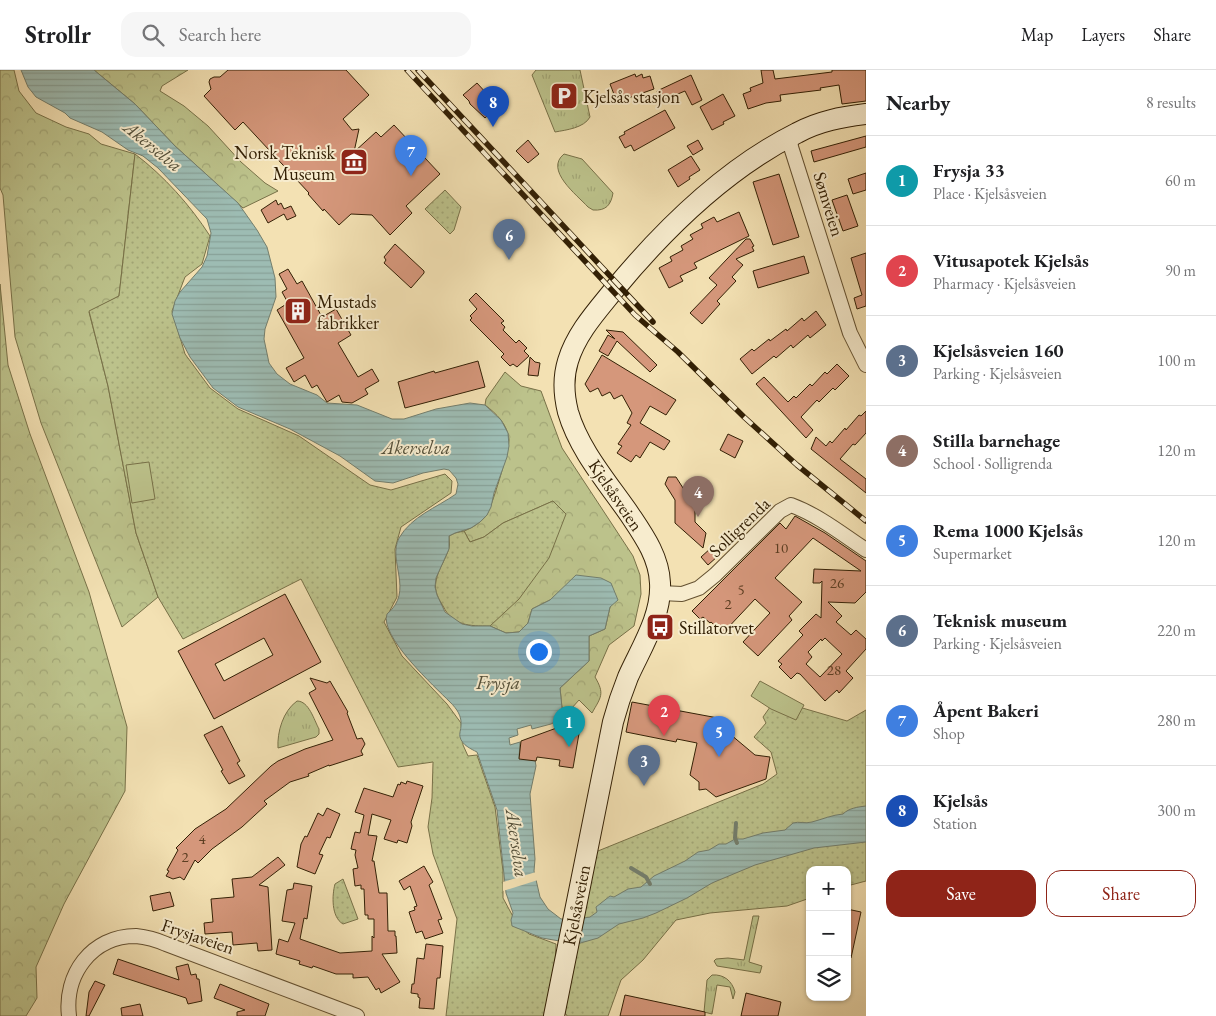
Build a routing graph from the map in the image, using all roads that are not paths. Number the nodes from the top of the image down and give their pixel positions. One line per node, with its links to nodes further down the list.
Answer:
1 (866, 114): 2 (main road, Kjelsåsveien)
2 (790, 137): 3 (street, Sømveien); 5 (main road, Kjelsåsveien)
3 (866, 365)
4 (866, 550): 5 (street, Solligrenda)
5 (660, 593): 8 (main road, Kjelsåsveien)
6 (69, 1016): 7 (street, Frysjaveien)
7 (357, 1016)
8 (554, 1016)

